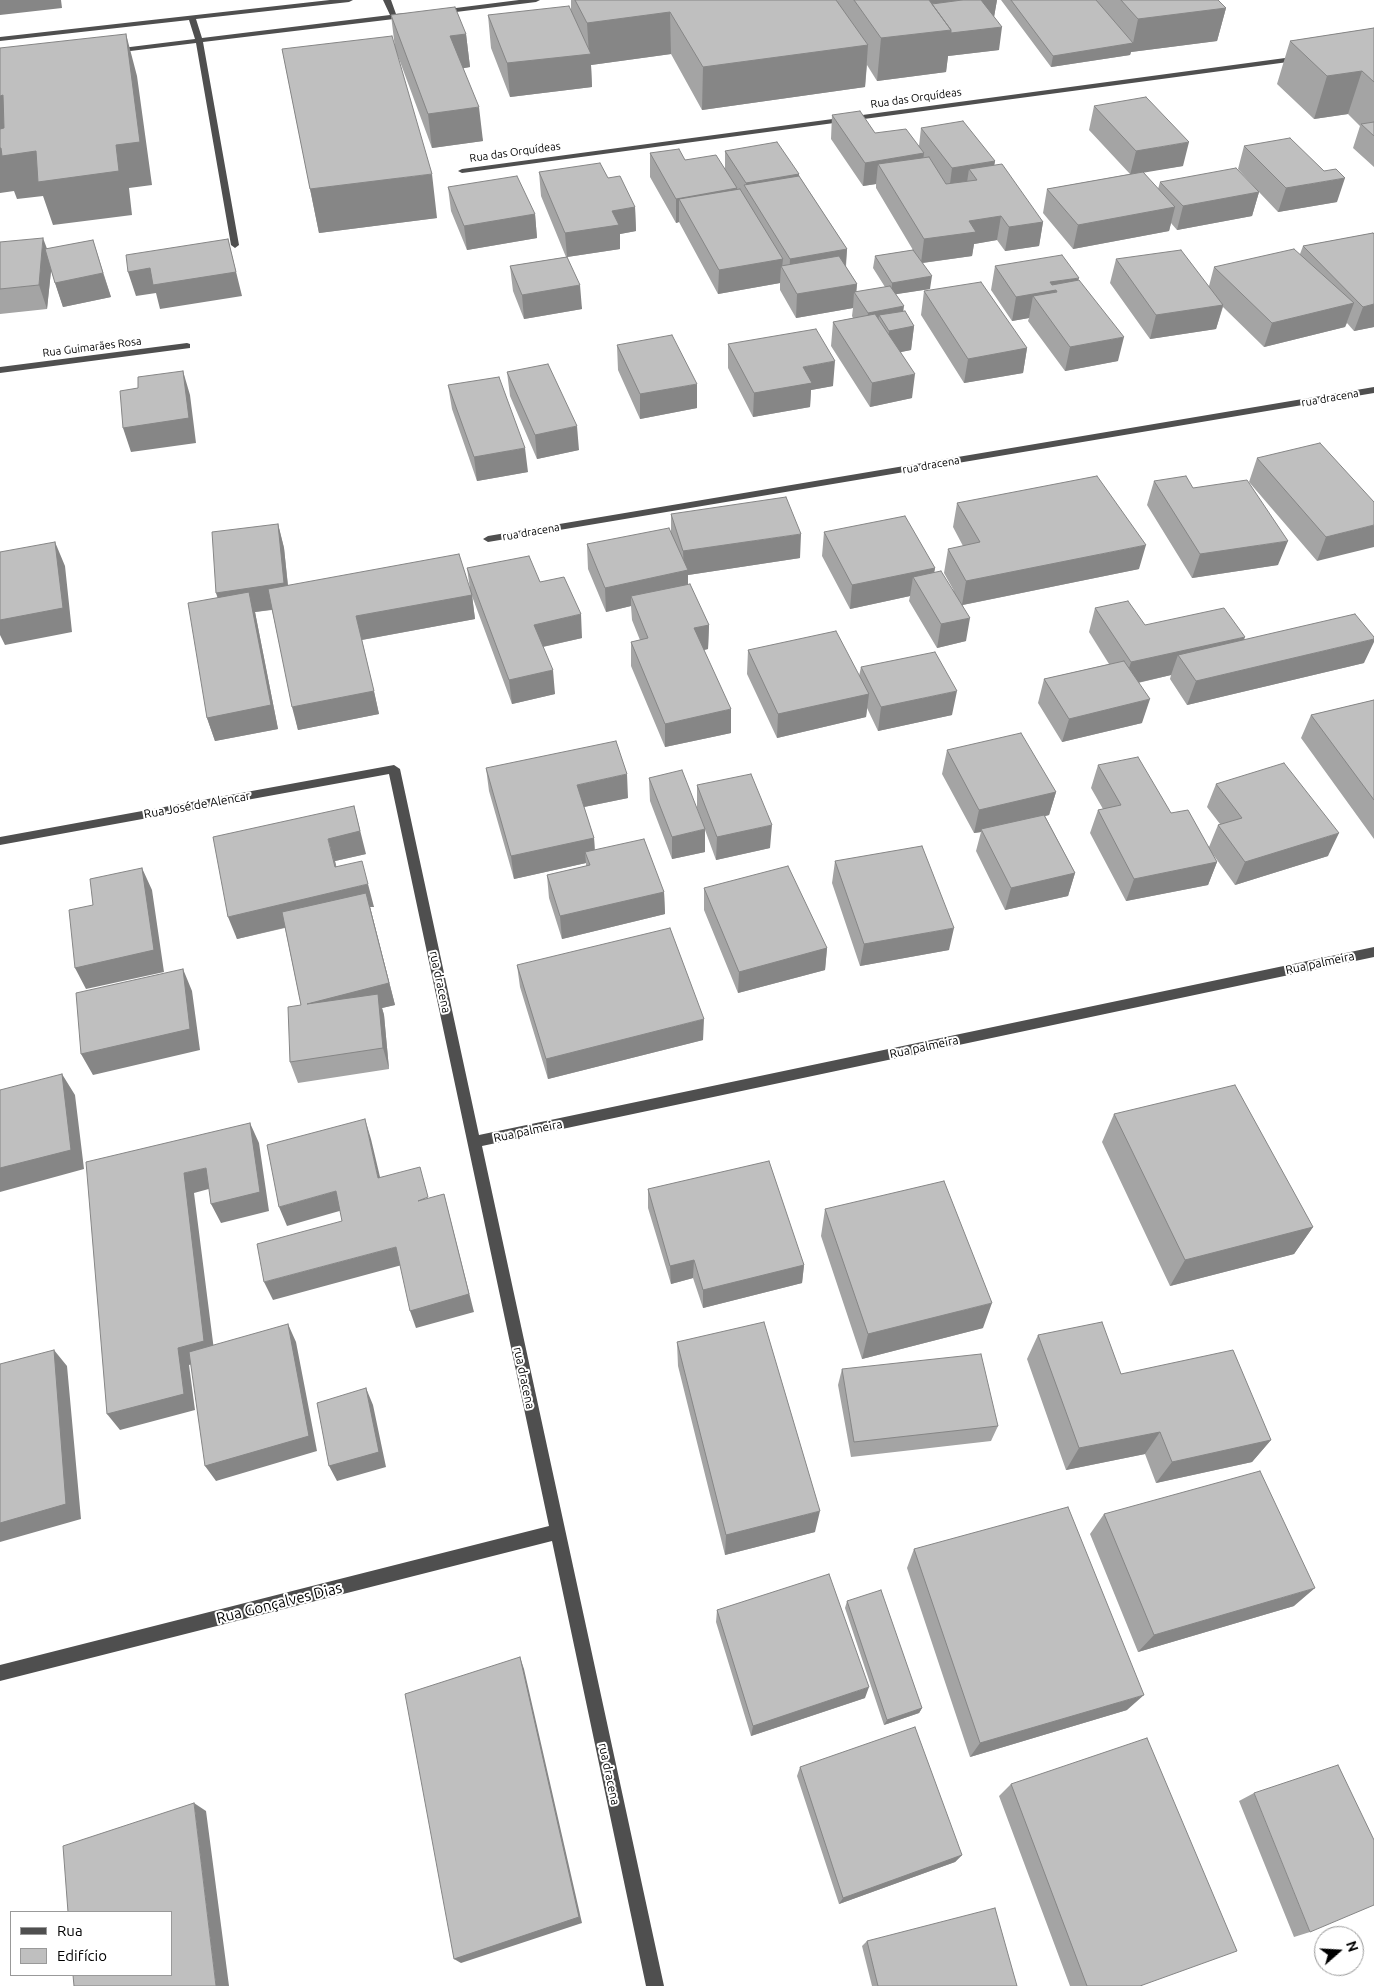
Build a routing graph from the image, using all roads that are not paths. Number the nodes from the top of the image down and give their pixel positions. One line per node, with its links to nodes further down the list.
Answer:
1 (349, 0): 9 (street)
2 (387, 0): 7 (street)
3 (536, 0): 4 (street)
4 (504, 2): 5 (street)
5 (431, 13)
6 (412, 15): 7 (street)
7 (394, 17): 9 (street)
8 (192, 19): 9 (street); 10 (street); 11 (street)
9 (260, 23): 11 (street)
10 (0, 38)
11 (199, 41): 12 (street); 15 (street)
12 (106, 52)
13 (1305, 57): 14 (street, Rua das Orquídeas)
14 (462, 170)
15 (235, 245)
16 (187, 346): 17 (street, Rua Guimarães Rosa)
17 (0, 370)
18 (1374, 390): 19 (street, rua dracena)
19 (488, 539)
20 (394, 769): 21 (street, Rua José de Alencar); 23 (street, rua dracena)
21 (0, 842)
22 (1374, 952): 23 (street, Rua palmeira)
23 (474, 1142): 24 (street, rua dracena)
24 (557, 1532): 25 (street, Rua Gonçalves Dias); 26 (street, rua dracena)
25 (0, 1673)
26 (655, 1986)

